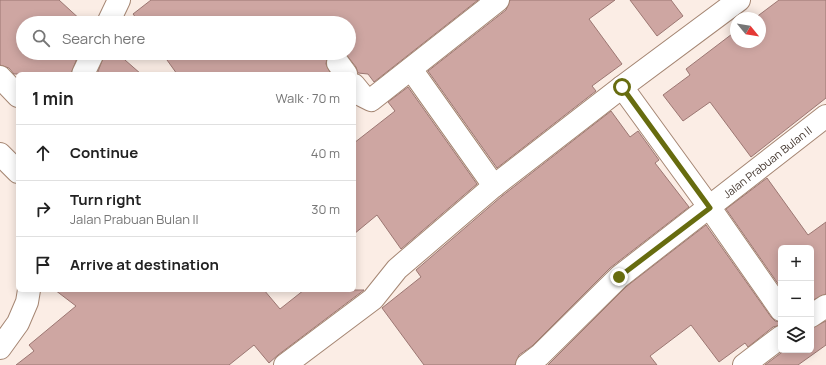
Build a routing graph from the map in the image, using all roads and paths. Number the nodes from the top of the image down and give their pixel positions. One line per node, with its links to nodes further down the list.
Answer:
1 (119, 0): 4 (street)
2 (498, 0): 6 (street)
3 (739, 0): 10 (street)
4 (111, 16)
5 (90, 60): 7 (street)
6 (411, 69): 9 (street); 15 (street)
7 (84, 72)
8 (0, 78): 11 (street)
9 (356, 87)
10 (622, 87): 15 (street); 16 (street)
11 (16, 94)
12 (826, 116): 16 (street, Jalan Prabuan Bulan II)
13 (0, 154): 14 (street)
14 (16, 170)
15 (494, 186): 23 (street)
16 (710, 208): 18 (street); 24 (street, Jalan Prabuan Bulan II)
17 (28, 292): 22 (street)
18 (778, 306)
19 (826, 306): 20 (street)
20 (814, 314)
21 (778, 339): 25 (street)
22 (0, 348)
23 (285, 365)
24 (527, 365)
25 (744, 365)

